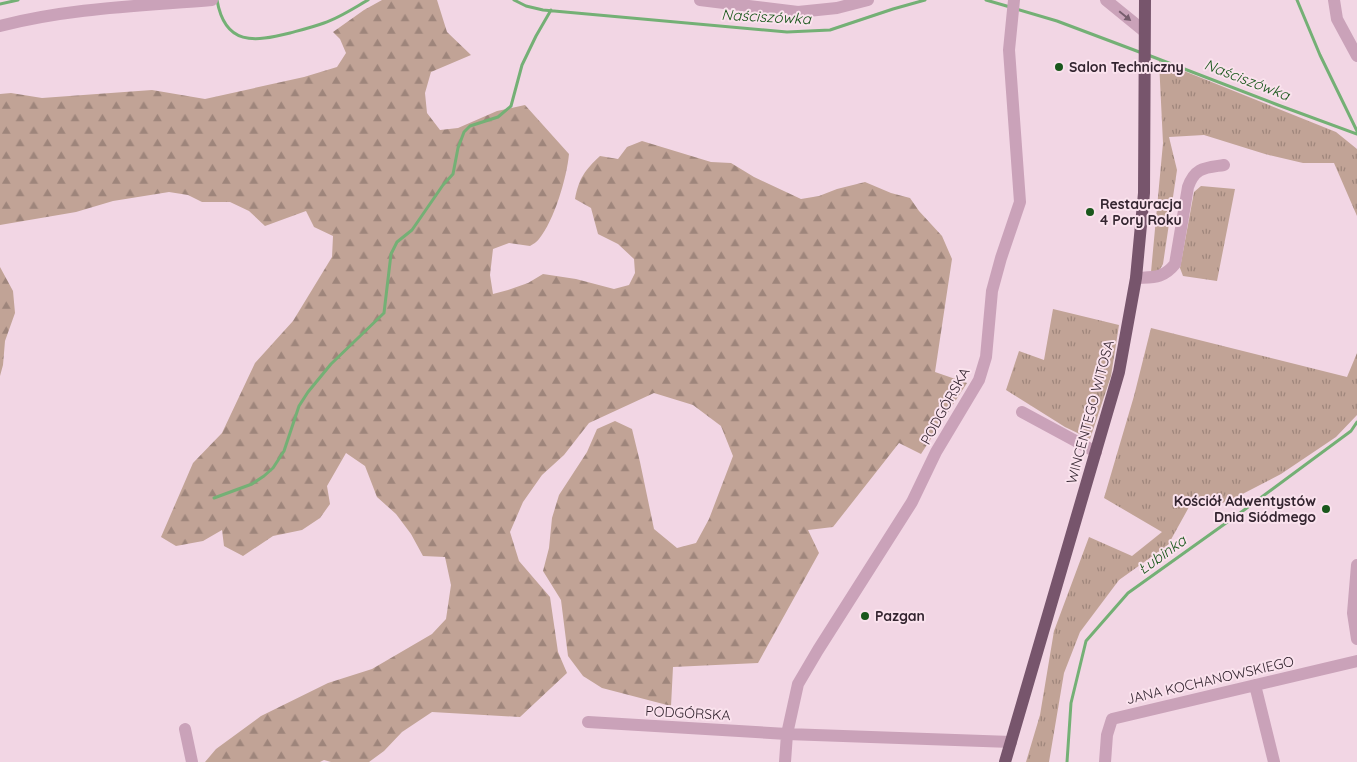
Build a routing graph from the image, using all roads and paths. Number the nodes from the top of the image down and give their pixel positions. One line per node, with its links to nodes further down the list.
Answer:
1 (212, 0): 8 (street)
2 (700, 0): 9 (street)
3 (868, 0): 9 (street)
4 (1106, 0): 11 (street, one-way to 11)
5 (1145, 0): 11 (main road, WINCENTEGO WITOSA)
6 (1334, 0): 12 (street)
7 (1014, 2): 23 (street, PODGÓRSKA)
8 (145, 3): 10 (street)
9 (791, 6)
10 (0, 26)
11 (1144, 37): 14 (main road, WINCENTEGO WITOSA)
12 (1357, 56)
13 (1224, 165): 14 (street)
14 (1136, 278): 16 (main road, WINCENTEGO WITOSA)
15 (1022, 412): 16 (street)
16 (1096, 452): 24 (main road, WINCENTEGO WITOSA)
17 (1357, 565): 18 (street)
18 (1357, 638)
19 (1357, 661): 20 (street, JANA KOCHANOWSKIEGO)
20 (1255, 685): 28 (street, JANA KOCHANOWSKIEGO); 29 (street)
21 (588, 722): 23 (street, PODGÓRSKA)
22 (185, 729): 25 (street)
23 (787, 734): 24 (street, PODGÓRSKA); 26 (street, PODGÓRSKA)
24 (1012, 742): 27 (main road, WINCENTEGO WITOSA)
25 (192, 762)
26 (785, 762)
27 (1005, 762)
28 (1104, 762)
29 (1274, 762)

